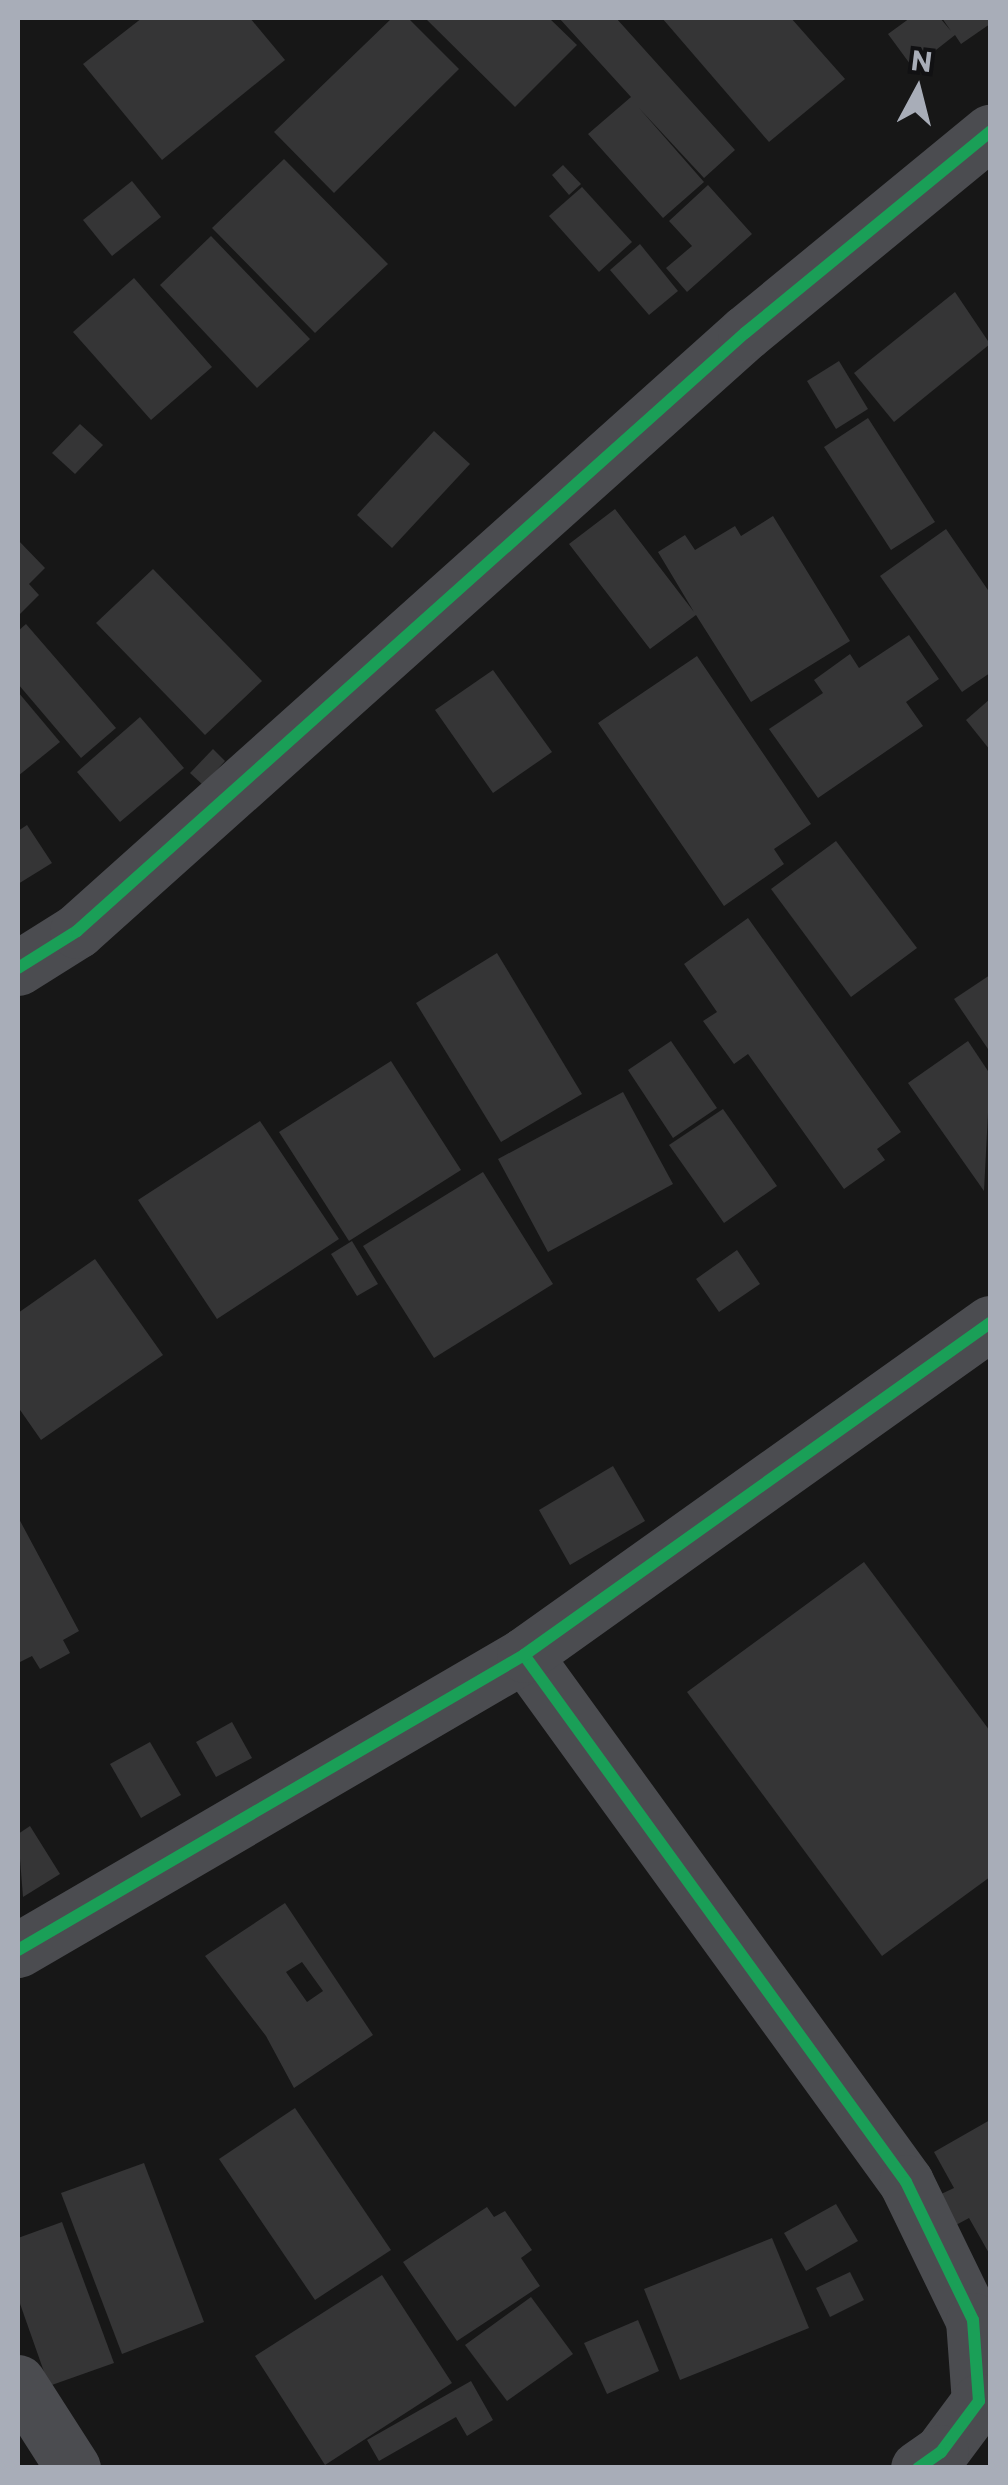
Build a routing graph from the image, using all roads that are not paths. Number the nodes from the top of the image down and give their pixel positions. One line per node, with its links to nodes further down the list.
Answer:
1 (990, 132): 2 (street)
2 (18, 968)
3 (990, 1323): 4 (street)
4 (524, 1654): 5 (street); 8 (street)
5 (18, 1950)
6 (18, 2382): 7 (street)
7 (73, 2468)
8 (918, 2468)

